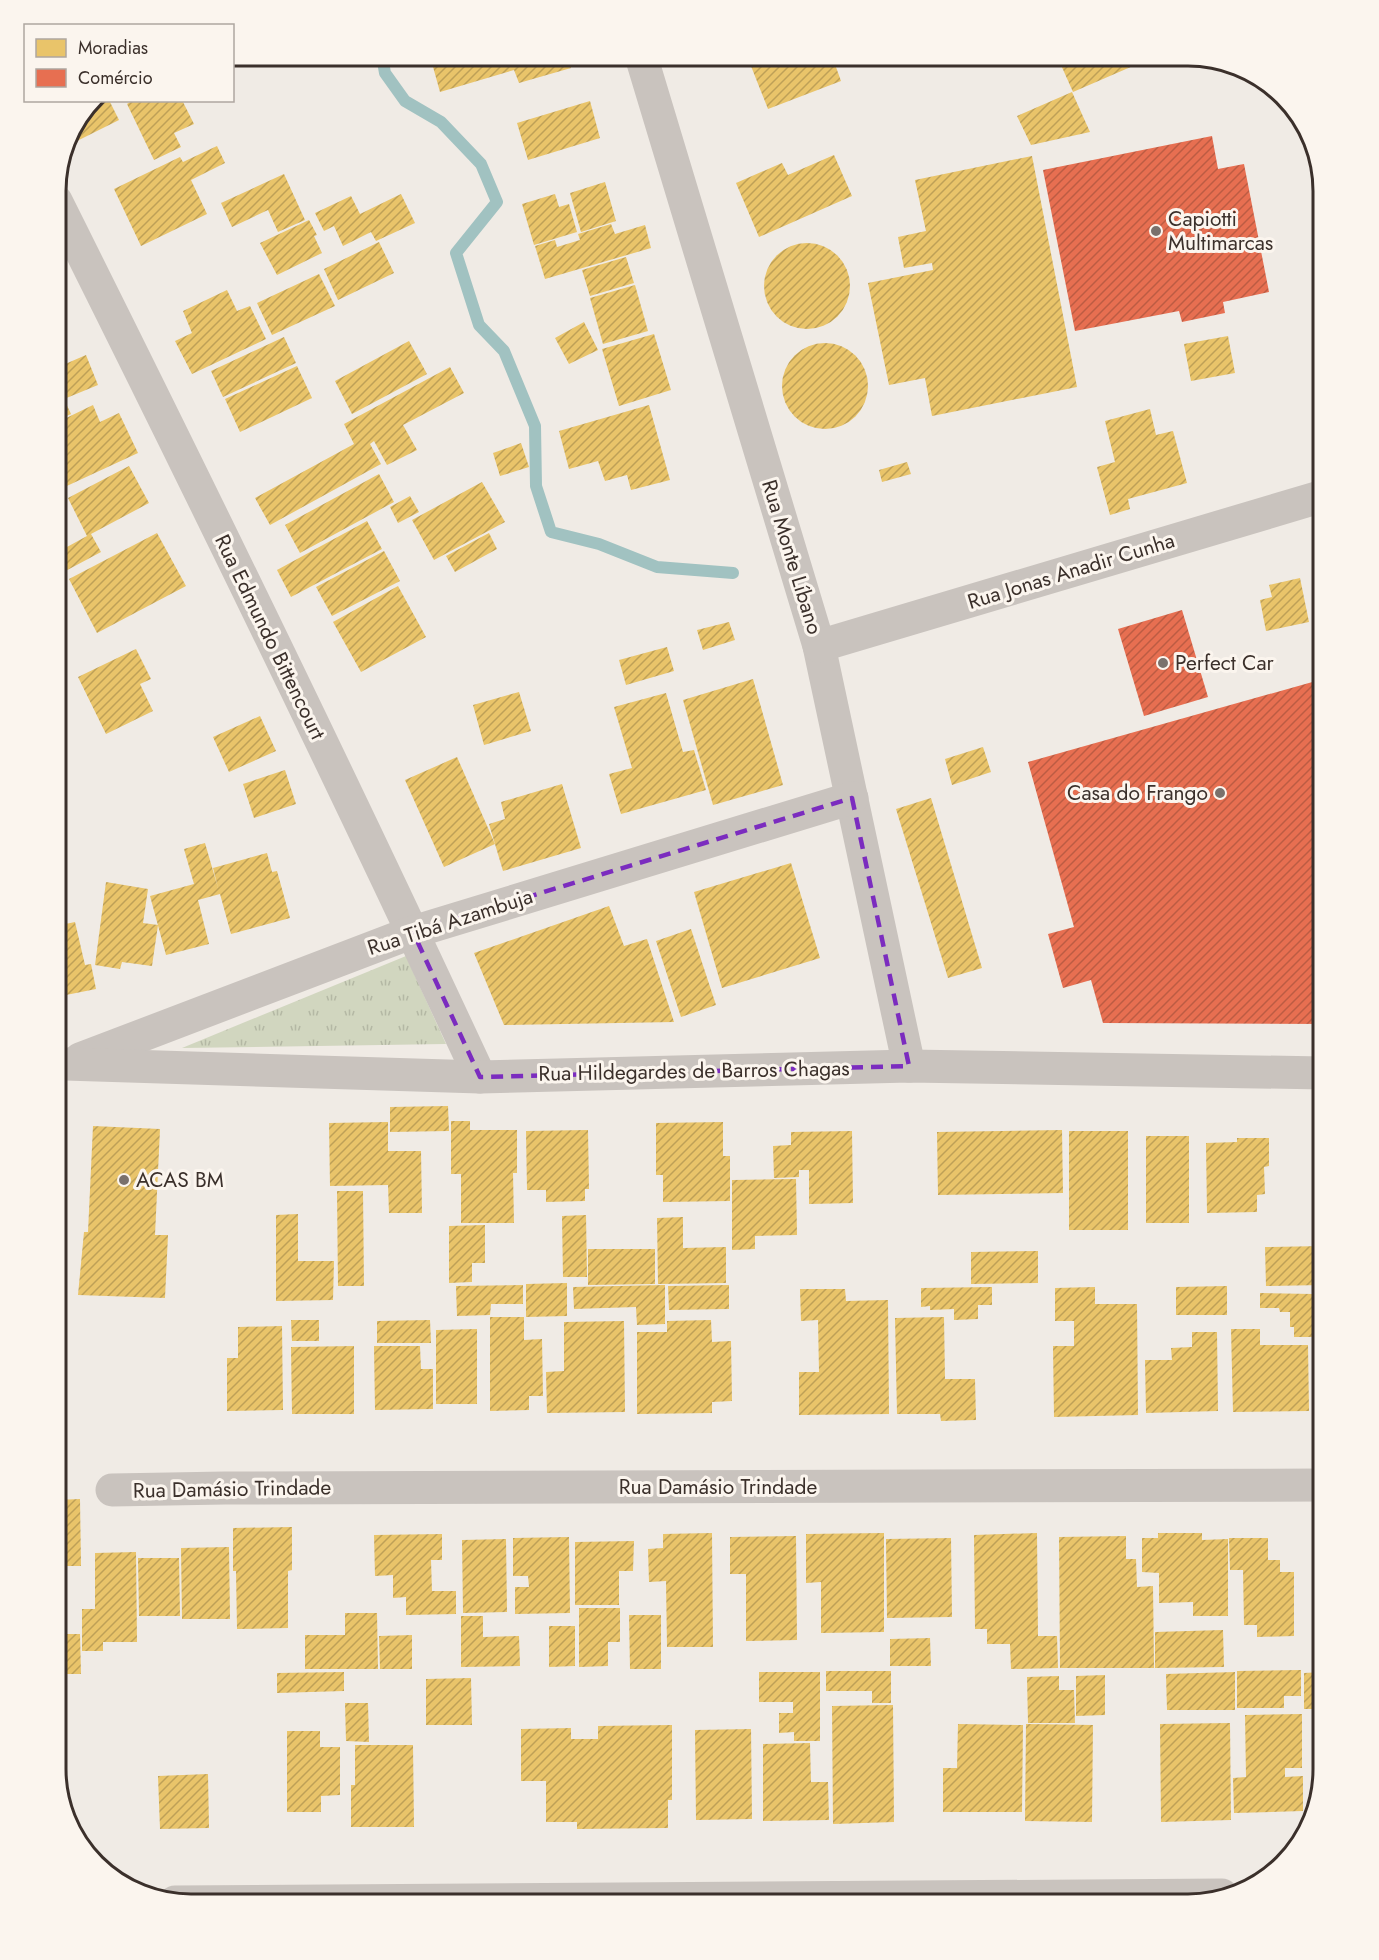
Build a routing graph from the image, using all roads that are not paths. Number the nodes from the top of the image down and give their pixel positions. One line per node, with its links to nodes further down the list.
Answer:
1 (644, 66): 4 (street, Rua Monte Líbano)
2 (66, 221): 6 (street, Rua Edmundo Bittencourt)
3 (1313, 499): 4 (street, Rua Jonas Anadir Cunha)
4 (819, 646): 5 (street, Rua Monte Líbano)
5 (852, 798): 6 (street, Rua Tibá Azambuja); 9 (street, Rua Monte Líbano)
6 (413, 932): 7 (street, Rua Tibá Azambuja); 11 (street, Rua Edmundo Bittencourt)
7 (66, 1064)
8 (66, 1066): 11 (street, Rua Hildegardes de Barros Chagas)
9 (909, 1066): 10 (street, Rua Hildegardes de Barros Chagas); 11 (street, Rua Hildegardes de Barros Chagas)
10 (1313, 1073)
11 (480, 1077)
12 (1313, 1485): 13 (street, Rua Damásio Trindade)
13 (112, 1490)

